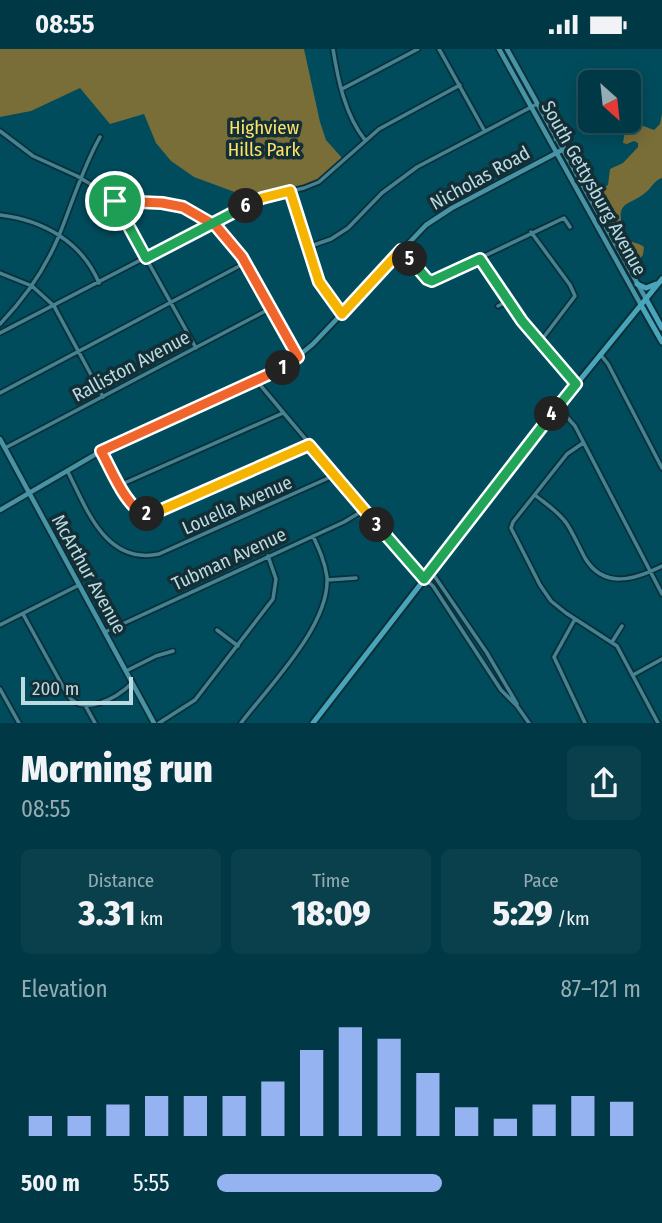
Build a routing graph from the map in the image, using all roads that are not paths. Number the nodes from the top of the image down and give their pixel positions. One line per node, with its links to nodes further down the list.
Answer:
1 (333, 49): 7 (street)
2 (418, 49): 7 (street)
3 (439, 49): 6 (street)
4 (499, 49): 9 (street, South Gettysburg Avenue)
5 (507, 49): 8 (street, South Gettysburg Avenue)
6 (460, 85): 10 (street); 13 (street)
7 (342, 89): 13 (street)
8 (537, 104): 9 (street); 14 (street, South Gettysburg Avenue)
9 (531, 107): 10 (street); 14 (street, South Gettysburg Avenue)
10 (484, 130): 23 (street)
11 (0, 131): 15 (street)
12 (100, 137): 15 (street)
13 (365, 140): 16 (street)
14 (559, 151): 24 (street, Nicholas Road); 31 (street, South Gettysburg Avenue); 34 (street, South Gettysburg Avenue)
15 (81, 178): 17 (street); 22 (street)
16 (290, 191): 19 (street); 23 (street)
17 (115, 201): 19 (street); 25 (street)
18 (0, 215): 22 (street)
19 (212, 224): 25 (street); 27 (street)
20 (570, 226): 21 (street)
21 (531, 232): 26 (street); 45 (street)
22 (59, 235): 30 (street); 32 (street)
23 (308, 247): 39 (street)
24 (401, 250): 26 (street); 39 (street, Nicholas Road)
25 (146, 258): 30 (street); 35 (street)
26 (480, 259): 33 (street)
27 (245, 263): 35 (street); 38 (street)
28 (0, 273): 32 (street)
29 (660, 281): 31 (main road); 34 (main road)
30 (99, 282): 36 (street)
31 (637, 284): 34 (street, South Gettysburg Avenue)
32 (32, 286): 36 (street); 42 (street)
33 (508, 301): 37 (street); 45 (street)
34 (643, 302): 40 (main road, South Gettysburg Avenue); 41 (main road); 43 (main road, South Gettysburg Avenue)
35 (171, 303): 47 (street); 48 (street)
36 (54, 306): 44 (street); 48 (street)
37 (498, 306)
38 (271, 308): 47 (street, Ralliston Avenue); 50 (street)
39 (342, 314): 50 (street, Nicholas Road)
40 (648, 317): 41 (main road); 46 (main road, South Gettysburg Avenue)
41 (628, 319): 49 (main road)
42 (0, 324)
43 (662, 328)
44 (0, 333)
45 (540, 342): 52 (street)
46 (662, 342)
47 (196, 348): 54 (street, Ralliston Avenue)
48 (79, 351): 53 (street); 54 (street)
49 (600, 354): 52 (main road); 62 (street)
50 (298, 357): 51 (street, Nicholas Road)
51 (256, 380): 56 (street); 61 (street, Nicholas Road)
52 (576, 384): 55 (main road)
53 (0, 393)
54 (103, 397): 60 (street, Ralliston Avenue)
55 (558, 407): 58 (street); 73 (main road)
56 (283, 413): 59 (street); 65 (street)
57 (0, 439): 60 (street, McArthur Avenue)
58 (583, 443): 67 (street); 74 (street)
59 (309, 445): 64 (street); 65 (street)
60 (5, 448): 66 (street, McArthur Avenue)
61 (101, 451): 63 (street, Nicholas Road); 65 (street)
62 (662, 468)
63 (68, 472): 64 (street, Louella Avenue); 66 (street, Nicholas Road)
64 (335, 475): 69 (street)
65 (120, 485)
66 (29, 493): 68 (street, Nicholas Road); 78 (street, McArthur Avenue)
67 (535, 495): 74 (street); 81 (street)
68 (0, 510)
69 (365, 510): 70 (street, Tubman Avenue); 76 (street)
70 (313, 536): 71 (street, Tubman Avenue); 77 (street)
71 (268, 556): 85 (street, Tubman Avenue); 87 (street)
72 (662, 566): 74 (street)
73 (431, 571): 76 (main road); 95 (street)
74 (650, 572): 79 (street)
75 (356, 578): 77 (street)
76 (424, 579): 95 (street); 101 (main road)
77 (327, 580): 100 (street)
78 (79, 585): 80 (street); 85 (street, McArthur Avenue)
79 (662, 594)
80 (23, 614): 82 (street); 94 (street)
81 (575, 619): 86 (street); 102 (street)
82 (1, 623)
83 (622, 626): 86 (street)
84 (217, 629): 87 (street)
85 (105, 632): 90 (street, McArthur Avenue)
86 (612, 642): 91 (street)
87 (238, 646): 99 (street)
88 (173, 651): 90 (street)
89 (662, 659): 91 (street)
90 (126, 671): 92 (street, McArthur Avenue)
91 (633, 675): 103 (street)
92 (132, 683): 94 (street); 99 (street, McArthur Avenue)
93 (0, 689): 97 (street)
94 (85, 705): 98 (street)
95 (517, 706): 96 (street)
96 (528, 722)
97 (19, 723)
98 (94, 723)
99 (157, 723)
100 (241, 723)
101 (313, 723)
102 (585, 723)
103 (658, 723)

